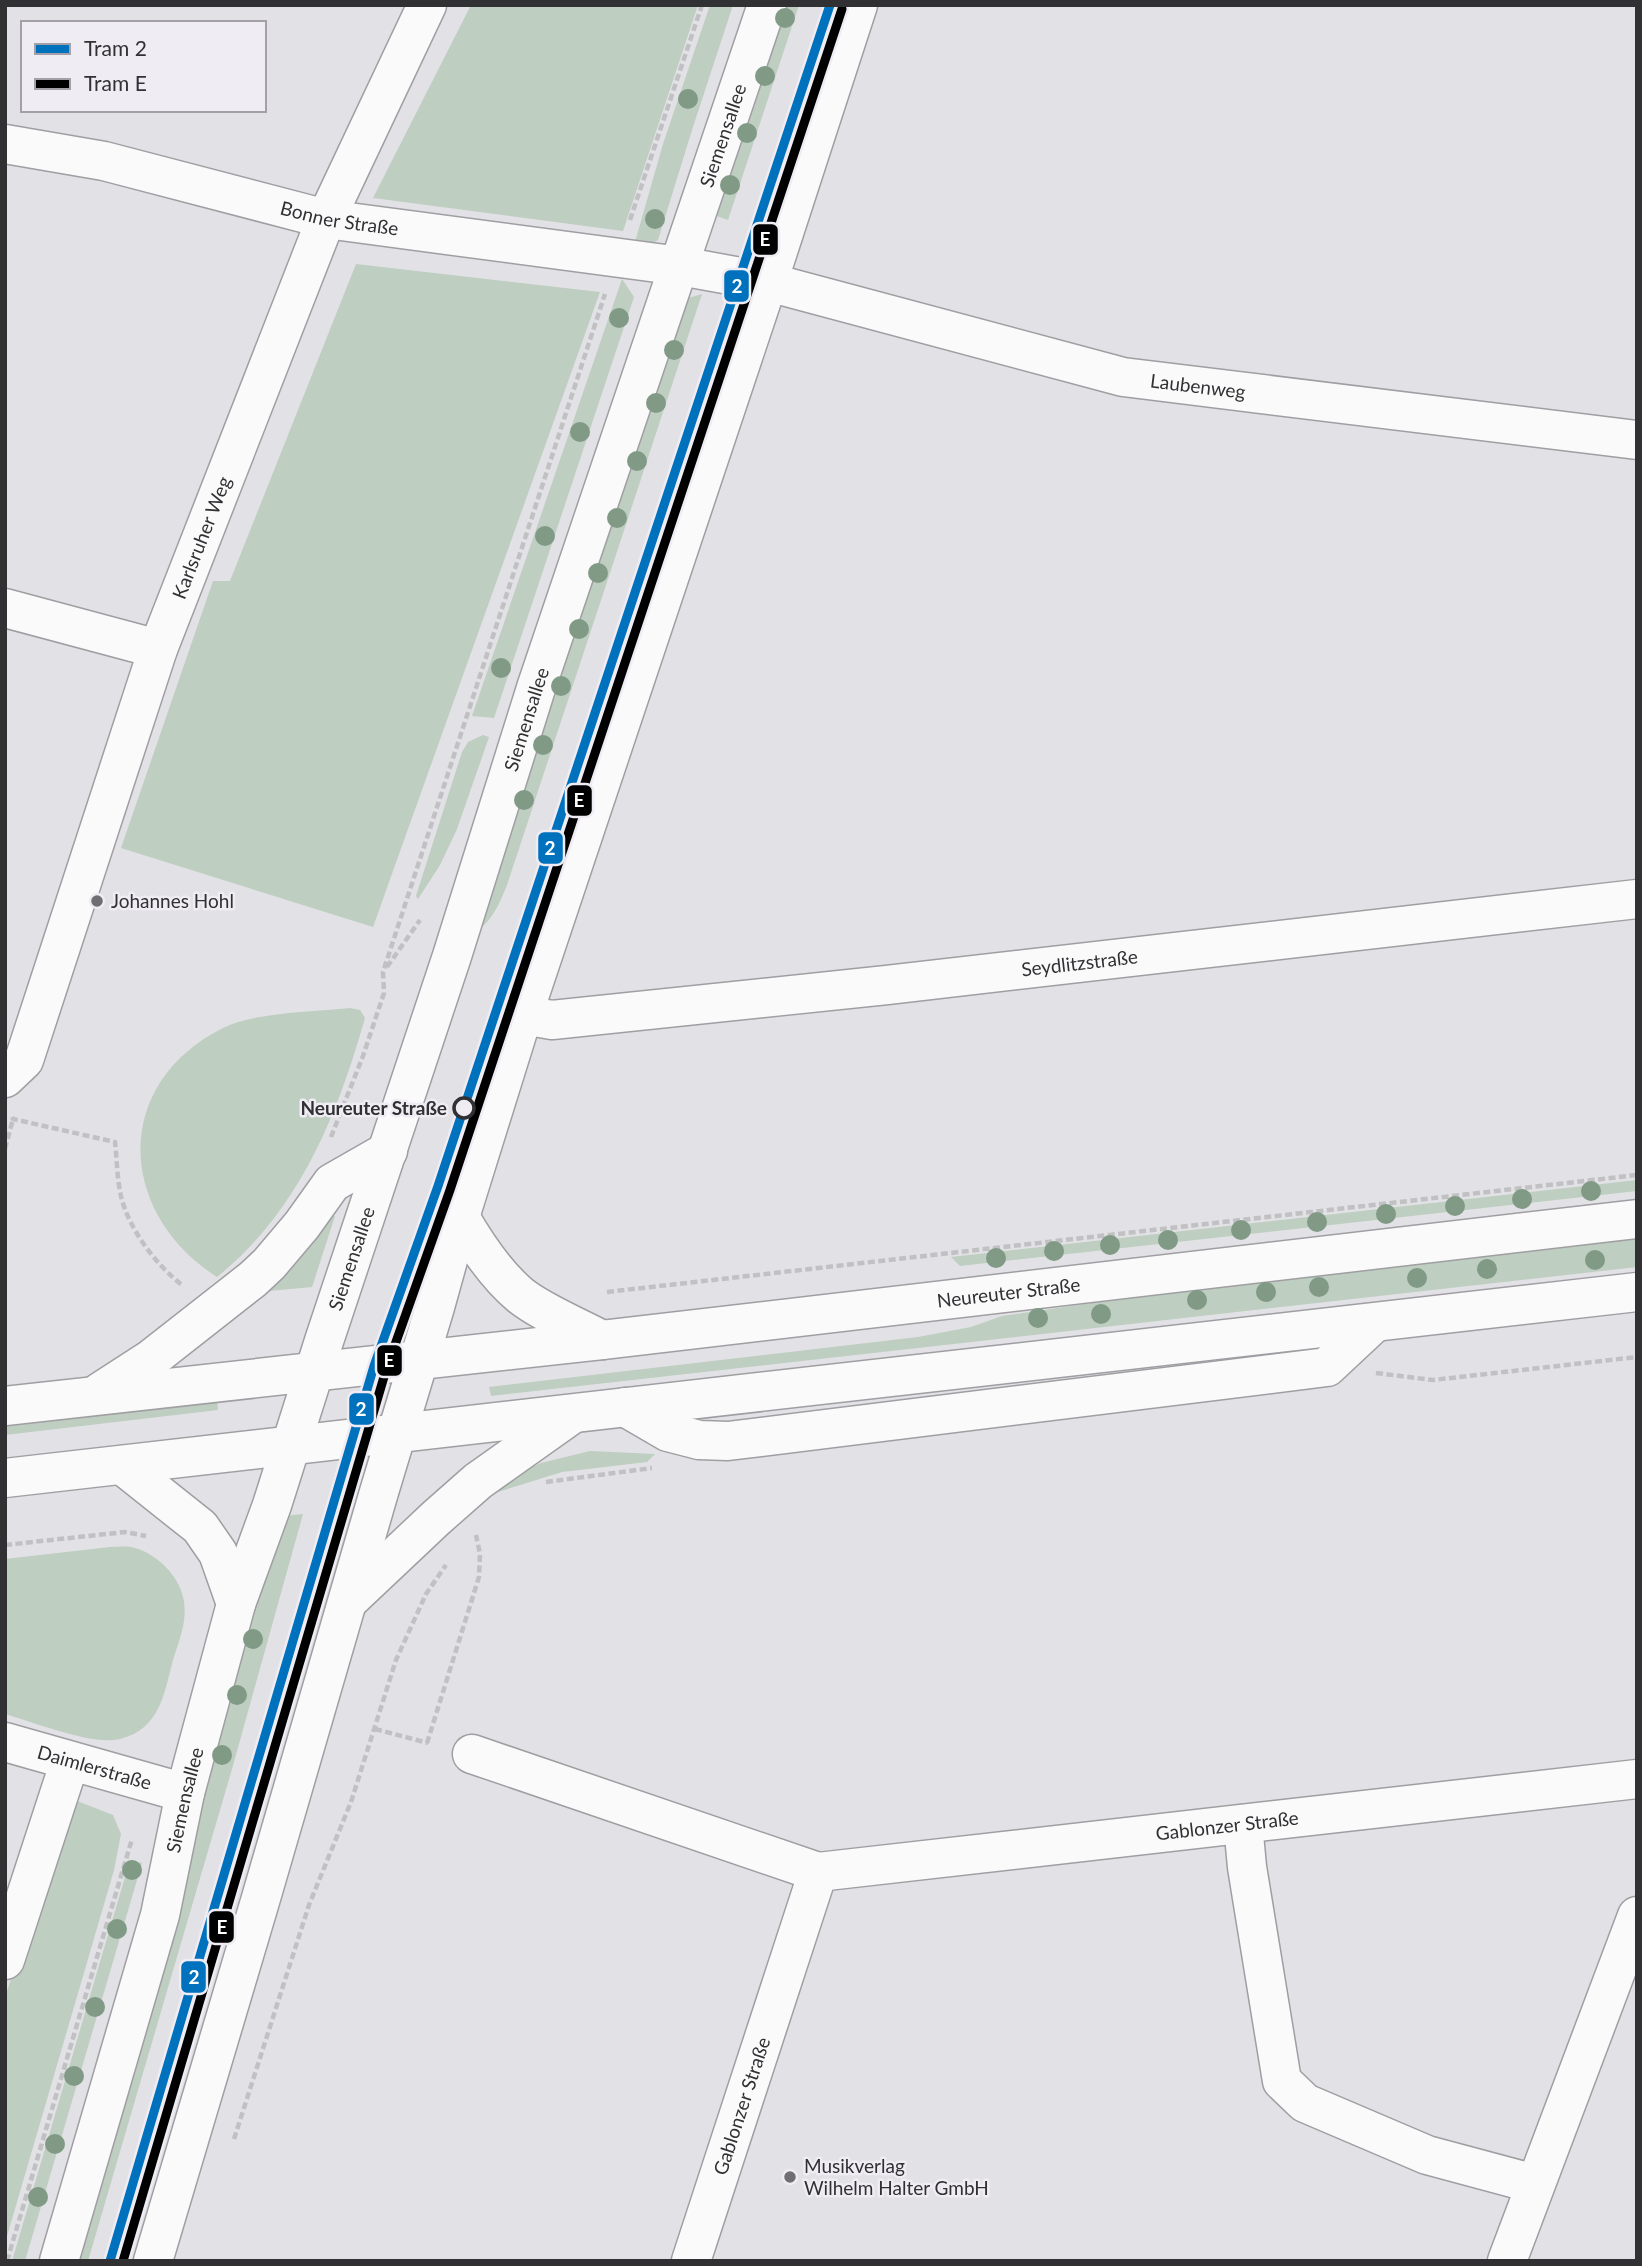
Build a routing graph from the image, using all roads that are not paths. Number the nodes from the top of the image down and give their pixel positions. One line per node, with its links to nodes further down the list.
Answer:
1 (427, 5): 5 (main road, Karlsruher Weg)
2 (767, 5): 6 (main road, Siemensallee)
3 (858, 5): 7 (main road)
4 (5, 144): 5 (main road, Bonner Straße)
5 (326, 219): 6 (main road, Bonner Straße); 10 (main road, Karlsruher Weg)
6 (680, 267): 7 (main road); 14 (main road, Siemensallee)
7 (768, 282): 8 (main road, Laubenweg); 12 (main road)
8 (1637, 440)
9 (5, 608): 10 (main road)
10 (158, 649): 13 (main road, Karlsruher Weg)
11 (1637, 899): 12 (main road, Seydlitzstraße)
12 (523, 1015): 15 (main road)
13 (7, 1095)
14 (388, 1152): 21 (main road, Siemensallee); 22 (main road)
15 (460, 1217): 19 (main road); 20 (main road)
16 (1637, 1219): 19 (main road, Neureuter Straße)
17 (1637, 1293): 18 (main road)
18 (1373, 1324): 24 (main road); 24 (main road)
19 (602, 1340): 20 (main road, Neureuter Straße)
20 (419, 1360): 21 (main road, Neureuter Straße); 26 (main road)
21 (314, 1372): 22 (main road, Neureuter Straße); 27 (main road, Siemensallee)
22 (92, 1398): 23 (main road, Neureuter Straße)
23 (5, 1406)
24 (625, 1407): 25 (main road)
25 (573, 1414): 26 (main road); 30 (main road)
26 (397, 1434): 27 (main road); 30 (main road)
27 (289, 1447): 28 (main road); 31 (main road, Siemensallee)
28 (122, 1465): 29 (main road); 31 (main road)
29 (5, 1478)
30 (348, 1601): 43 (main road)
31 (236, 1604): 36 (main road, Siemensallee)
32 (5, 1742): 34 (main road, Daimlerstraße)
33 (472, 1754): 38 (main road, Gablonzer Straße)
34 (70, 1761): 36 (main road, Daimlerstraße); 40 (main road)
35 (1637, 1779): 37 (main road, Gablonzer Straße)
36 (168, 1788): 42 (main road, Siemensallee)
37 (1243, 1824): 38 (main road, Gablonzer Straße); 41 (main road)
38 (818, 1872): 44 (main road, Gablonzer Straße)
39 (1637, 1916): 41 (main road)
40 (5, 1960)
41 (1535, 2184): 45 (main road)
42 (59, 2261)
43 (153, 2261)
44 (691, 2261)
45 (1507, 2261)

